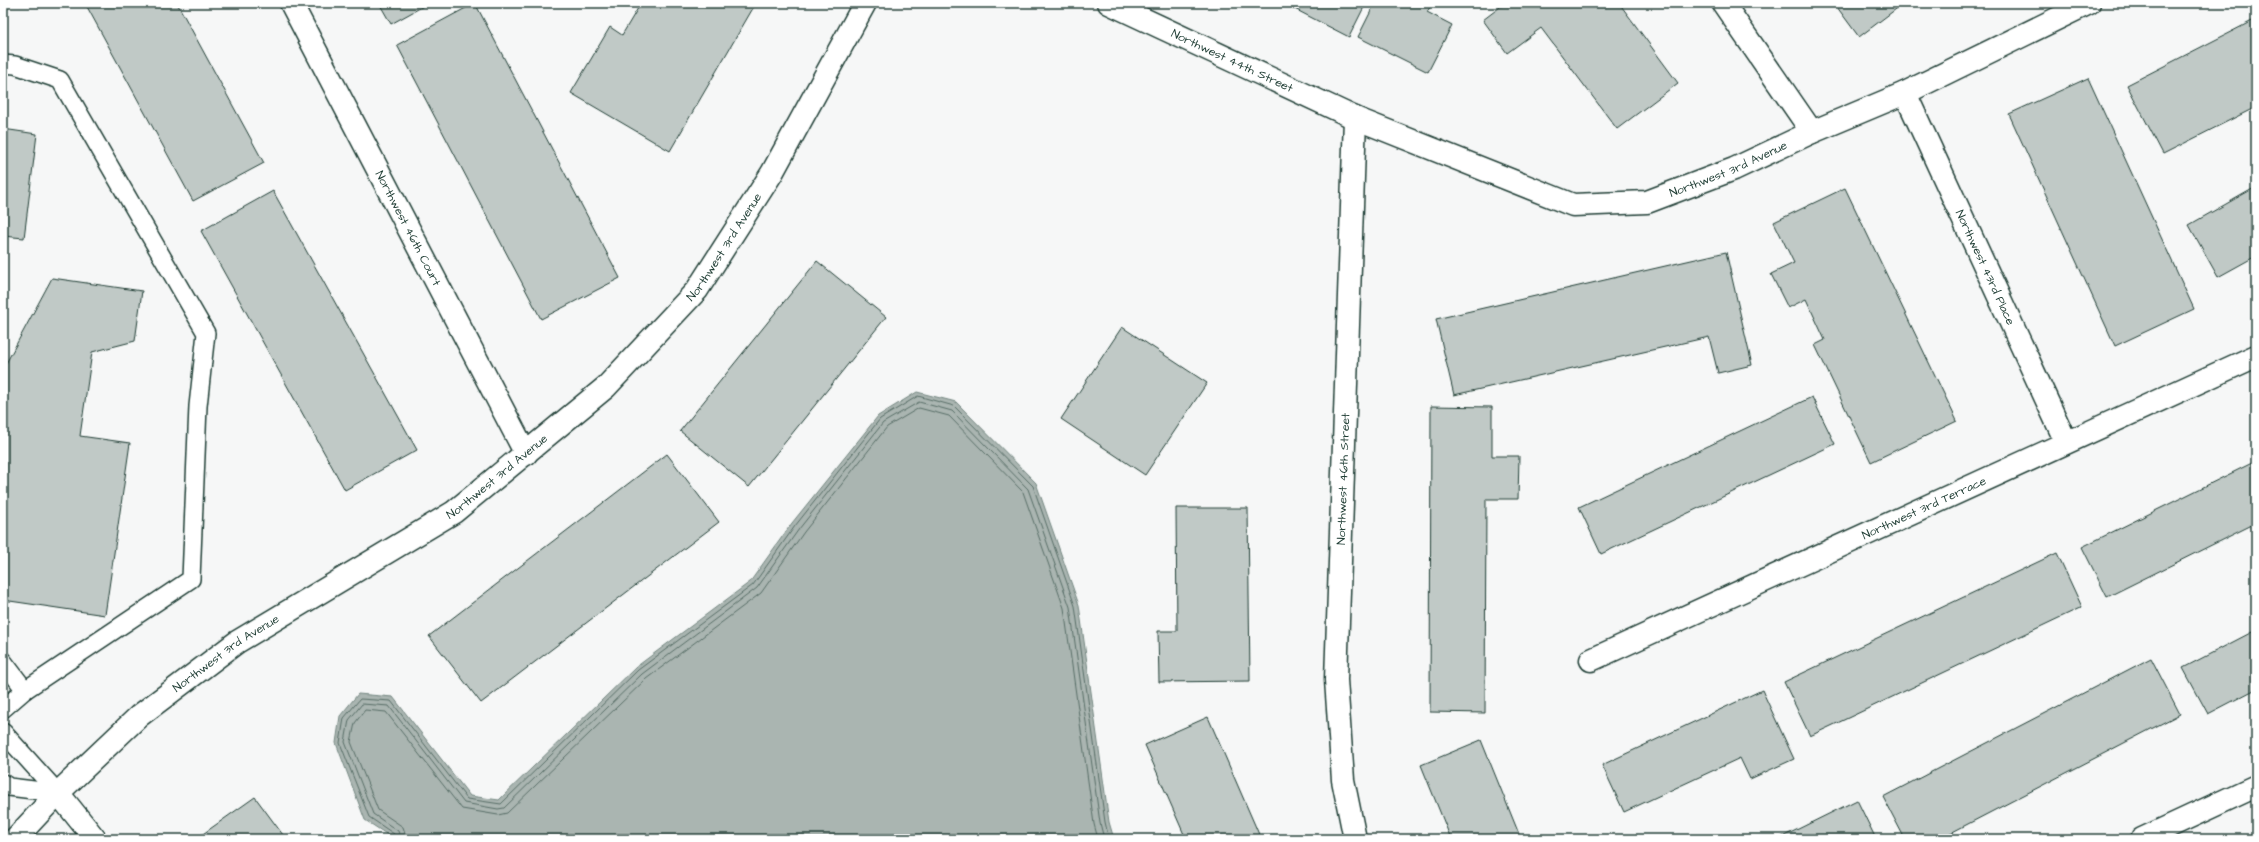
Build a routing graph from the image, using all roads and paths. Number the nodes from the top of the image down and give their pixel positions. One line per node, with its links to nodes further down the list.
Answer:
1 (291, 3): 12 (street, Northwest 46th Court)
2 (865, 3): 12 (street, Northwest 3rd Avenue)
3 (1109, 3): 8 (street, Northwest 44th Street)
4 (1723, 3): 9 (street)
5 (2089, 3): 7 (street, Northwest 3rd Avenue)
6 (3, 64): 15 (lane)
7 (1905, 93): 9 (street, Northwest 3rd Avenue); 11 (street, Northwest 43rd Place)
8 (1355, 118): 9 (street, Northwest 3rd Avenue); 23 (street, Northwest 46th Street)
9 (1812, 132)
10 (2256, 356): 11 (street, Northwest 3rd Terrace)
11 (2066, 442): 13 (street, Northwest 3rd Terrace)
12 (526, 454): 20 (street, Northwest 3rd Avenue)
13 (1591, 660)
14 (3, 661): 15 (lane)
15 (25, 690): 16 (lane)
16 (3, 709)
17 (3, 732): 20 (lane)
18 (3, 783): 20 (lane)
19 (2256, 786): 24 (street)
20 (58, 793): 21 (street, Northwest 3rd Avenue); 22 (street)
21 (15, 839)
22 (95, 839)
23 (1355, 839)
24 (2142, 839)

